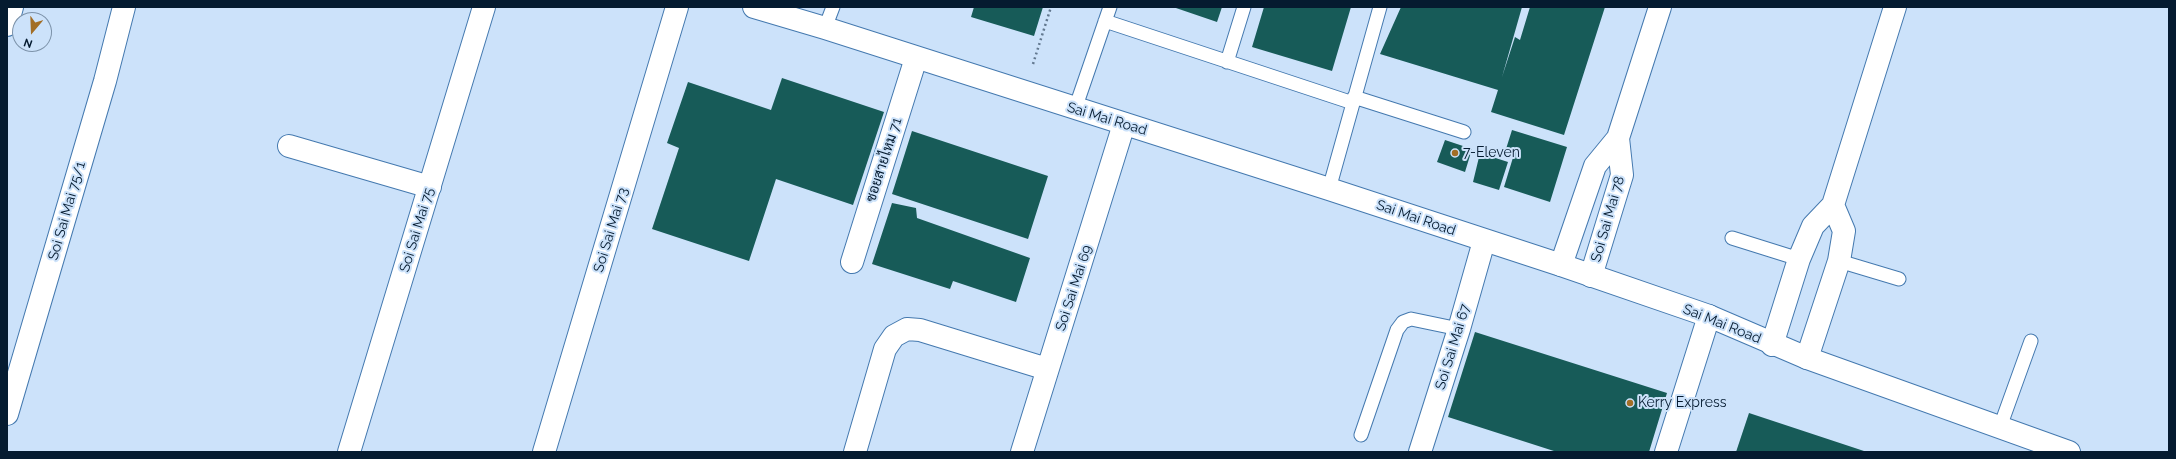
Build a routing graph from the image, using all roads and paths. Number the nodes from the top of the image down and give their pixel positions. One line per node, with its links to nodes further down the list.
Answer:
1 (12, 7): 14 (street)
2 (124, 7): 42 (street, Soi Sai Mai 75/1)
3 (484, 7): 25 (street, Soi Sai Mai 75)
4 (677, 7): 46 (street, Soi Sai Mai 73)
5 (832, 7): 15 (lane)
6 (1051, 7): 18 (path)
7 (1110, 7): 13 (lane)
8 (1244, 7): 17 (lane)
9 (1380, 7): 19 (lane)
10 (1660, 7): 23 (street, Soi Sai Mai 78)
11 (1896, 7): 27 (street)
12 (758, 8): 15 (street, Sai Mai Road)
13 (1104, 22): 17 (lane); 20 (lane)
14 (7, 25)
15 (825, 28): 16 (street, Sai Mai Road)
16 (916, 58): 20 (street, Sai Mai Road); 32 (street, ซอยสายไหม 71)
17 (1227, 62): 19 (lane)
18 (1033, 64)
19 (1354, 100): 22 (lane); 26 (lane)
20 (1075, 109): 21 (street, Sai Mai Road)
21 (1124, 124): 26 (street, Sai Mai Road); 41 (street, Soi Sai Mai 69)
22 (1464, 132)
23 (1618, 138): 33 (street, Soi Sai Mai 78); 34 (street, Soi Sai Mai 78)
24 (289, 146): 25 (street)
25 (430, 187): 45 (street, Soi Sai Mai 75)
26 (1329, 189): 29 (street, Sai Mai Road)
27 (1833, 205): 30 (street); 31 (street)
28 (1732, 238): 30 (lane)
29 (1484, 241): 33 (street, Sai Mai Road); 37 (street, Soi Sai Mai 67)
30 (1799, 259): 39 (street)
31 (1839, 261): 35 (lane); 40 (street)
32 (852, 262)
33 (1561, 265): 34 (street, Sai Mai Road)
34 (1591, 276): 36 (street, Sai Mai Road)
35 (1899, 280)
36 (1709, 316): 39 (street, Sai Mai Road); 50 (street)
37 (1459, 329): 44 (lane); 49 (street, Soi Sai Mai 67)
38 (2031, 342): 43 (lane)
39 (1772, 345): 40 (street, Sai Mai Road)
40 (1807, 358): 43 (street, Sai Mai Road)
41 (1047, 369): 47 (street); 48 (street, Soi Sai Mai 69)
42 (7, 414)
43 (2000, 427): 51 (street, Sai Mai Road)
44 (1361, 436)
45 (349, 452)
46 (544, 452)
47 (855, 452)
48 (1022, 452)
49 (1420, 452)
50 (1666, 452)
51 (2069, 452)

